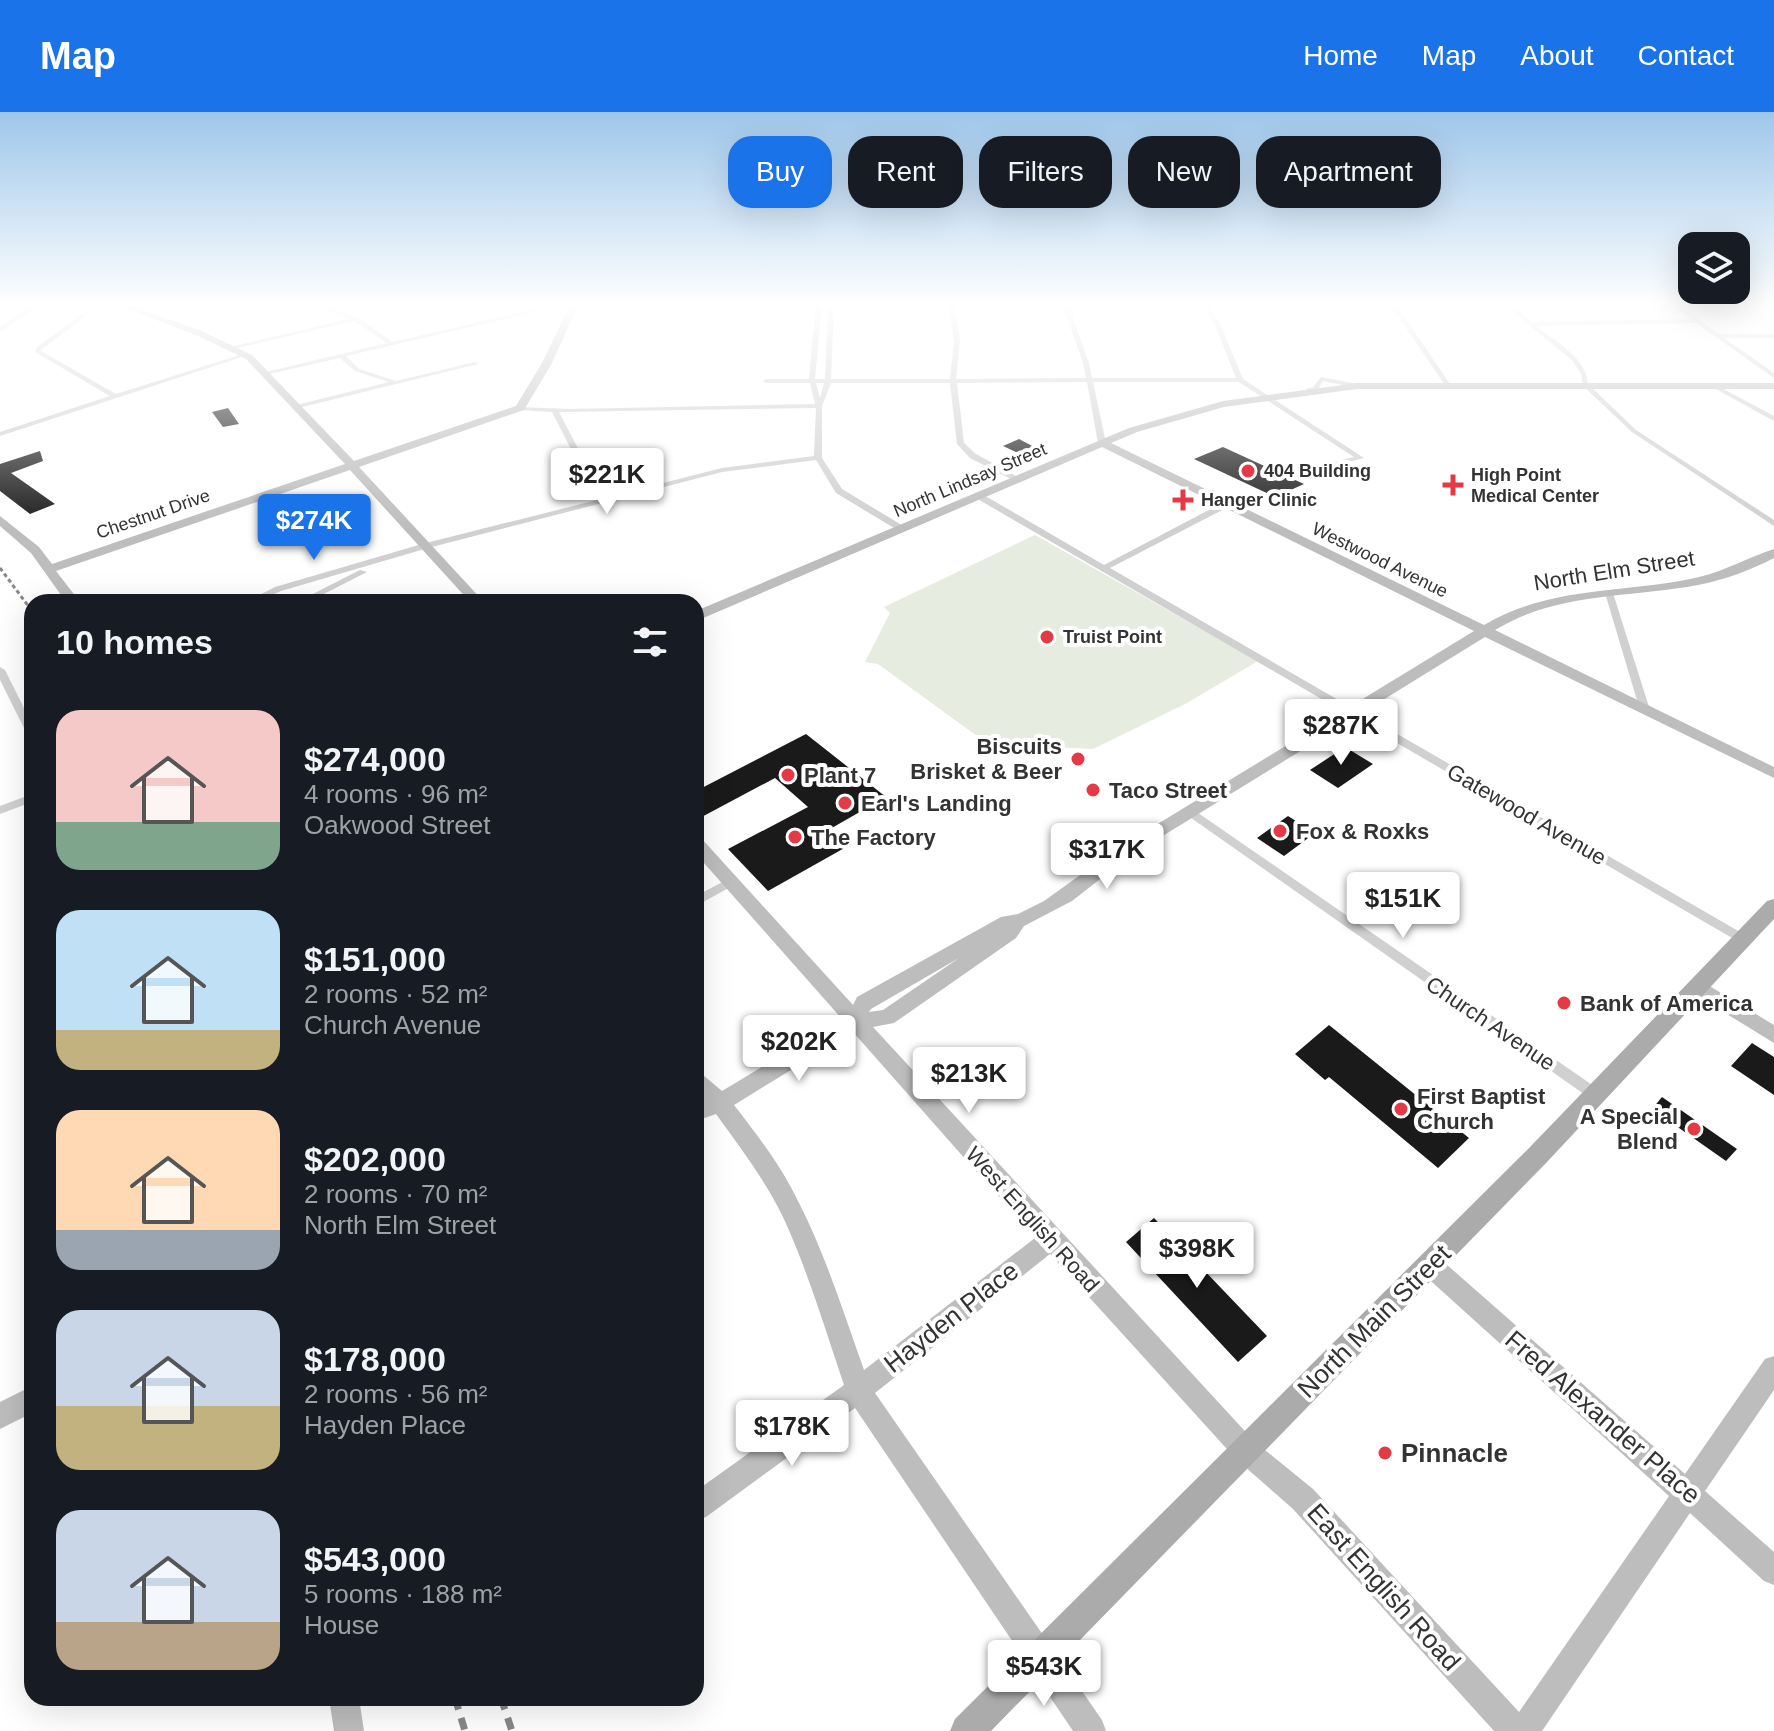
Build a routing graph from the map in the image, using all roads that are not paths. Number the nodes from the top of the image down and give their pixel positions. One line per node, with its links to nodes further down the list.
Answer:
1 (84, 379): 20 (street)
2 (173, 379): 20 (street)
3 (271, 379): 22 (main road)
4 (384, 379): 15 (street)
5 (410, 379): 15 (street)
6 (538, 379): 24 (main road)
7 (1443, 379): 16 (street)
8 (1584, 379): 17 (street)
9 (812, 380): 10 (street); 14 (street); 23 (street)
10 (828, 380): 11 (street); 23 (street)
11 (953, 380): 12 (street); 32 (street)
12 (1089, 380): 13 (street); 28 (street)
13 (1240, 380): 21 (street)
14 (766, 381)
15 (395, 382): 22 (street)
16 (1447, 384): 17 (main road, North Lindsay Street); 21 (main road, North Lindsay Street)
17 (1585, 385): 18 (main road, North Lindsay Street); 37 (street)
18 (1714, 386): 19 (main road, North Lindsay Street); 26 (street)
19 (1774, 386)
20 (116, 397): 27 (street)
21 (1264, 397): 28 (main road, North Lindsay Street); 31 (street)
22 (298, 406): 30 (main road)
23 (819, 406): 25 (street); 29 (street)
24 (520, 408): 25 (street); 30 (main road, Chestnut Drive)
25 (554, 410): 34 (street)
26 (1774, 419)
27 (0, 434)
28 (1102, 443): 32 (main road, North Lindsay Street); 35 (main road, Westwood Avenue)
29 (818, 458): 34 (street); 38 (street)
30 (351, 465): 39 (main road); 43 (main road, Chestnut Drive)
31 (1311, 471)
32 (1017, 480): 33 (main road, North Lindsay Street)
33 (979, 496): 38 (main road, North Lindsay Street); 42 (street, Gatewood Avenue)
34 (602, 501): 39 (street)
35 (1227, 504): 42 (street); 50 (main road, Westwood Avenue)
36 (0, 520): 43 (main road)
37 (1774, 524)
38 (902, 529): 49 (main road, North Lindsay Street)
39 (425, 546): 41 (street); 48 (main road)
40 (1774, 553): 44 (main road, North Elm Street)
41 (391, 558): 46 (street); 47 (street)
42 (1104, 568): 53 (street, Gatewood Avenue)
43 (49, 569): 45 (main road)
44 (1609, 593): 50 (main road, North Elm Street); 52 (street)
45 (67, 594)
46 (267, 594)
47 (317, 594)
48 (470, 594)
49 (704, 613)
50 (1483, 631): 52 (main road, Westwood Avenue); 53 (main road, North Elm Street)
51 (0, 670): 54 (street)
52 (1644, 707): 55 (main road, Westwood Avenue)
53 (1351, 713): 58 (main road, North Elm Street); 63 (street, Gatewood Avenue)
54 (24, 718)
55 (1774, 773)
56 (24, 801): 57 (street)
57 (0, 810)
58 (1191, 812): 65 (main road, North Elm Street); 68 (street, Church Avenue)
59 (704, 852): 60 (main road, West English Road)
60 (730, 882): 61 (street); 65 (main road, West English Road)
61 (704, 897)
62 (1774, 906): 63 (main road, North Main Street)
63 (1743, 939): 64 (main road, North Main Street)
64 (1698, 987): 66 (main road); 68 (main road, North Main Street)
65 (854, 1022): 69 (main road, North Elm Street); 71 (main road, West English Road)
66 (1774, 1035)
67 (704, 1088): 69 (main road)
68 (1596, 1095): 72 (main road, North Main Street)
69 (720, 1103): 70 (main road, North Elm Street); 74 (main road)
70 (704, 1109)
71 (1051, 1239): 74 (main road, Hayden Place); 77 (main road, West English Road)
72 (1430, 1265): 77 (main road, North Main Street); 78 (main road, Fred Alexander Place)
73 (1774, 1368): 78 (main road)
74 (858, 1390): 79 (main road, Hayden Place); 81 (main road)
75 (24, 1403): 76 (main road)
76 (0, 1416)
77 (1245, 1450): 81 (main road, North Main Street); 86 (main road, East English Road)
78 (1687, 1494): 80 (main road, Fred Alexander Place); 87 (main road)
79 (704, 1501)
80 (1774, 1571)
81 (1041, 1655): 84 (main road, North Main Street); 85 (main road)
82 (345, 1706): 83 (main road)
83 (349, 1731)
84 (967, 1731)
85 (1091, 1731)
86 (1515, 1731)
87 (1524, 1731)

